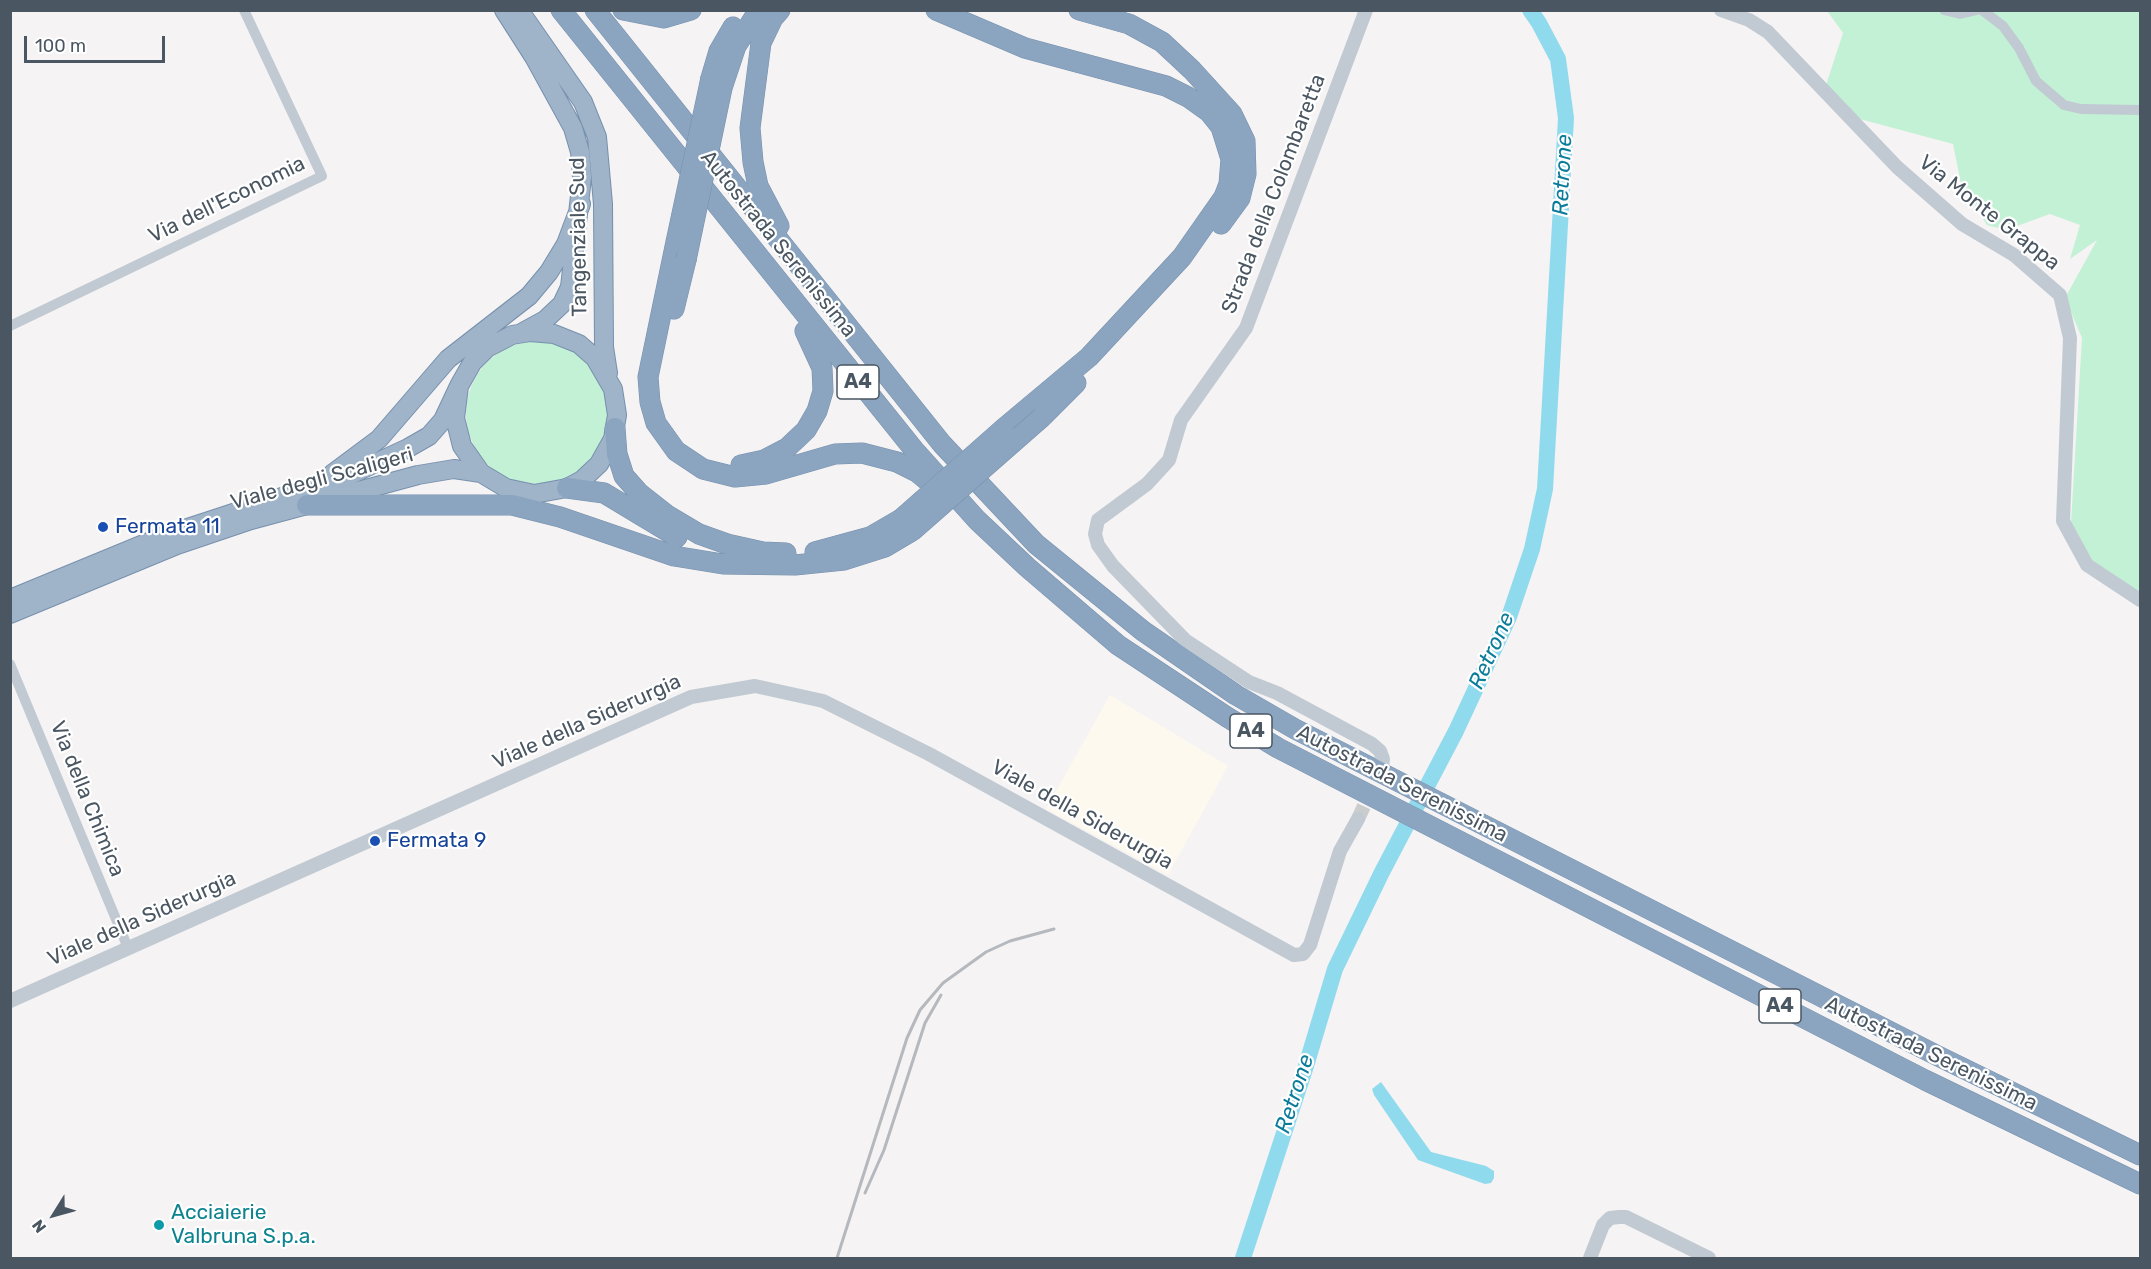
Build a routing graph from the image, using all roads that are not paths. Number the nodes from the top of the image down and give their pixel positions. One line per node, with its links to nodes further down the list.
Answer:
1 (244, 10): 22 (street, Via dell'Economia)
2 (504, 10): 21 (highway, Tangenziale Sud)
3 (519, 10): 24 (highway, Tangenziale Sud)
4 (561, 10): 19 (highway, Autostrada Serenissima / A4)
5 (595, 10): 27 (highway, Autostrada Serenissima / A4)
6 (623, 10): 7 (highway)
7 (691, 10)
8 (745, 10): 18 (highway)
9 (759, 10): 18 (highway)
10 (780, 10): 27 (highway)
11 (936, 10): 31 (highway, bridge)
12 (1079, 10): 31 (highway, bridge)
13 (1366, 10): 42 (street, Strada della Colombaretta)
14 (1721, 10): 37 (street, Via Monte Grappa)
15 (1944, 10): 16 (street)
16 (1977, 10)
17 (1982, 10): 20 (street)
18 (717, 83): 19 (highway, bridge); 40 (highway, bridge)
19 (625, 91): 40 (highway, Autostrada Serenissima / A4)
20 (2140, 110)
21 (581, 204): 23 (highway, Tangenziale Sud); 30 (highway)
22 (12, 322)
23 (523, 333): 24 (highway, Viale degli Scaligeri); 25 (highway, Viale degli Scaligeri)
24 (609, 378): 26 (highway, Viale degli Scaligeri)
25 (459, 386): 28 (highway, Viale degli Scaligeri); 30 (highway, Viale degli Scaligeri)
26 (615, 428): 29 (highway, Viale degli Scaligeri); 31 (highway)
27 (929, 428): 46 (highway, Autostrada Serenissima / A4)
28 (481, 473): 29 (highway, Viale degli Scaligeri); 30 (highway, Viale degli Scaligeri)
29 (567, 488): 32 (highway)
30 (304, 499): 32 (highway); 33 (highway, Viale degli Scaligeri); 34 (highway, Viale degli Scaligeri)
31 (907, 525): 32 (highway)
32 (771, 565)
33 (90, 567): 35 (highway); 36 (highway, Viale degli Scaligeri)
34 (125, 567): 38 (highway, Viale degli Scaligeri); 39 (highway)
35 (10, 591)
36 (10, 599)
37 (2140, 600)
38 (10, 614)
39 (10, 623)
40 (1118, 645): 47 (highway, Autostrada Serenissima / A4)
41 (10, 664): 44 (street, Via della Chimica)
42 (1382, 766)
43 (1358, 819): 44 (street, Viale della Siderurgia)
44 (128, 948): 45 (street, Viale della Siderurgia)
45 (10, 1001)
46 (2140, 1155)
47 (2140, 1184)
48 (1590, 1258): 49 (street)
49 (1709, 1258)

